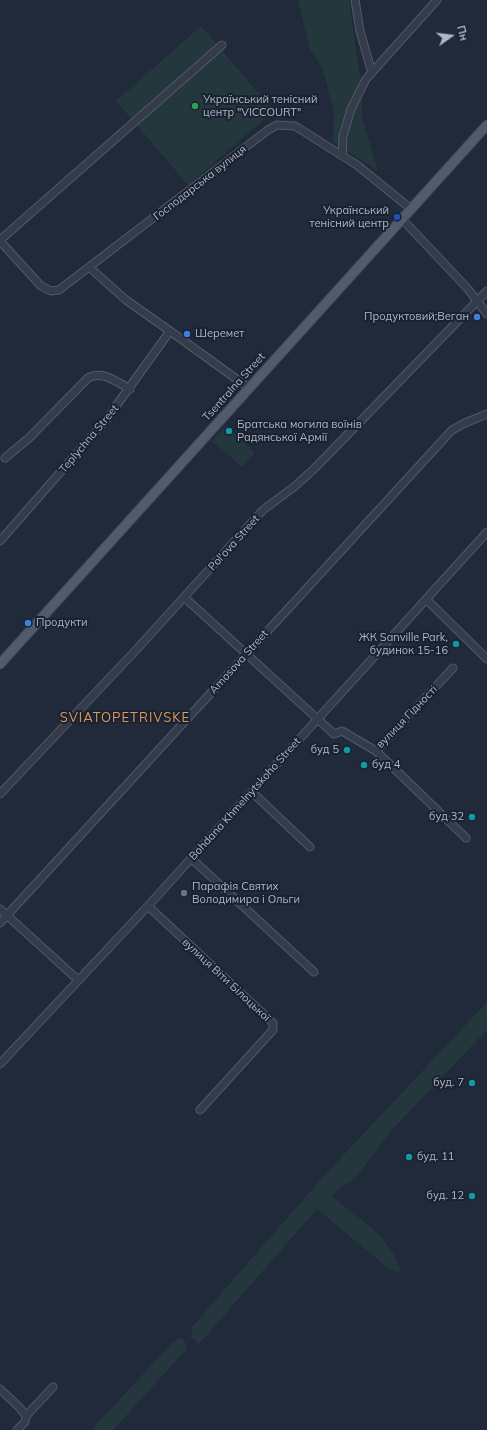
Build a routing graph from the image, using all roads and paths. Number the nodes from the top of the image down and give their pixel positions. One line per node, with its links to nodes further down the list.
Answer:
1 (355, 0): 4 (street)
2 (437, 0): 4 (street)
3 (222, 45): 9 (street, Господарська вулиця)
4 (372, 73): 6 (street)
5 (487, 125): 7 (main road, Tsentralna Street)
6 (342, 156): 7 (street, Господарська вулиця); 10 (street, Господарська вулиця)
7 (411, 209): 8 (main road, Tsentralna Street)
8 (402, 219): 12 (street); 15 (main road, Tsentralna Street)
9 (0, 240): 10 (street, Господарська вулиця)
10 (89, 267): 14 (street)
11 (487, 291): 12 (street, Pol'ova Street)
12 (476, 301): 13 (street); 21 (street, Pol'ova Street)
13 (487, 314)
14 (170, 331): 15 (street); 16 (street, Teplychna Street)
15 (250, 388): 25 (main road, Tsentralna Street)
16 (130, 389): 18 (street); 20 (street, Teplychna Street)
17 (487, 414): 23 (street, Amosova Street)
18 (4, 458)
19 (487, 532): 22 (street, Bohdana Khmelnytskoho Street)
20 (0, 541)
21 (184, 597): 23 (street); 30 (street, Pol'ova Street)
22 (426, 599): 24 (street); 27 (street, Bohdana Khmelnytskoho Street)
23 (246, 654): 27 (street); 36 (street, Amosova Street)
24 (487, 659)
25 (0, 664)
26 (454, 668): 28 (street, вулиця Гідності)
27 (317, 718): 28 (street, вулиця Гідності); 29 (street, Bohdana Khmelnytskoho Street)
28 (376, 751): 31 (street)
29 (252, 792): 32 (street); 33 (street, Bohdana Khmelnytskoho Street)
30 (0, 794)
31 (466, 838)
32 (310, 847)
33 (192, 858): 34 (street, Bohdana Khmelnytskoho Street); 38 (street)
34 (148, 906): 39 (street, Bohdana Khmelnytskoho Street); 41 (street, вулиця Віти Білоцької)
35 (0, 909): 36 (street)
36 (7, 915): 37 (street, Amosova Street); 39 (street)
37 (0, 923)
38 (314, 972)
39 (78, 980): 40 (street, Bohdana Khmelnytskoho Street)
40 (0, 1064)
41 (200, 1110)
42 (53, 1387): 44 (street)
43 (0, 1389): 44 (street)
44 (26, 1416): 45 (street)
45 (17, 1430)

